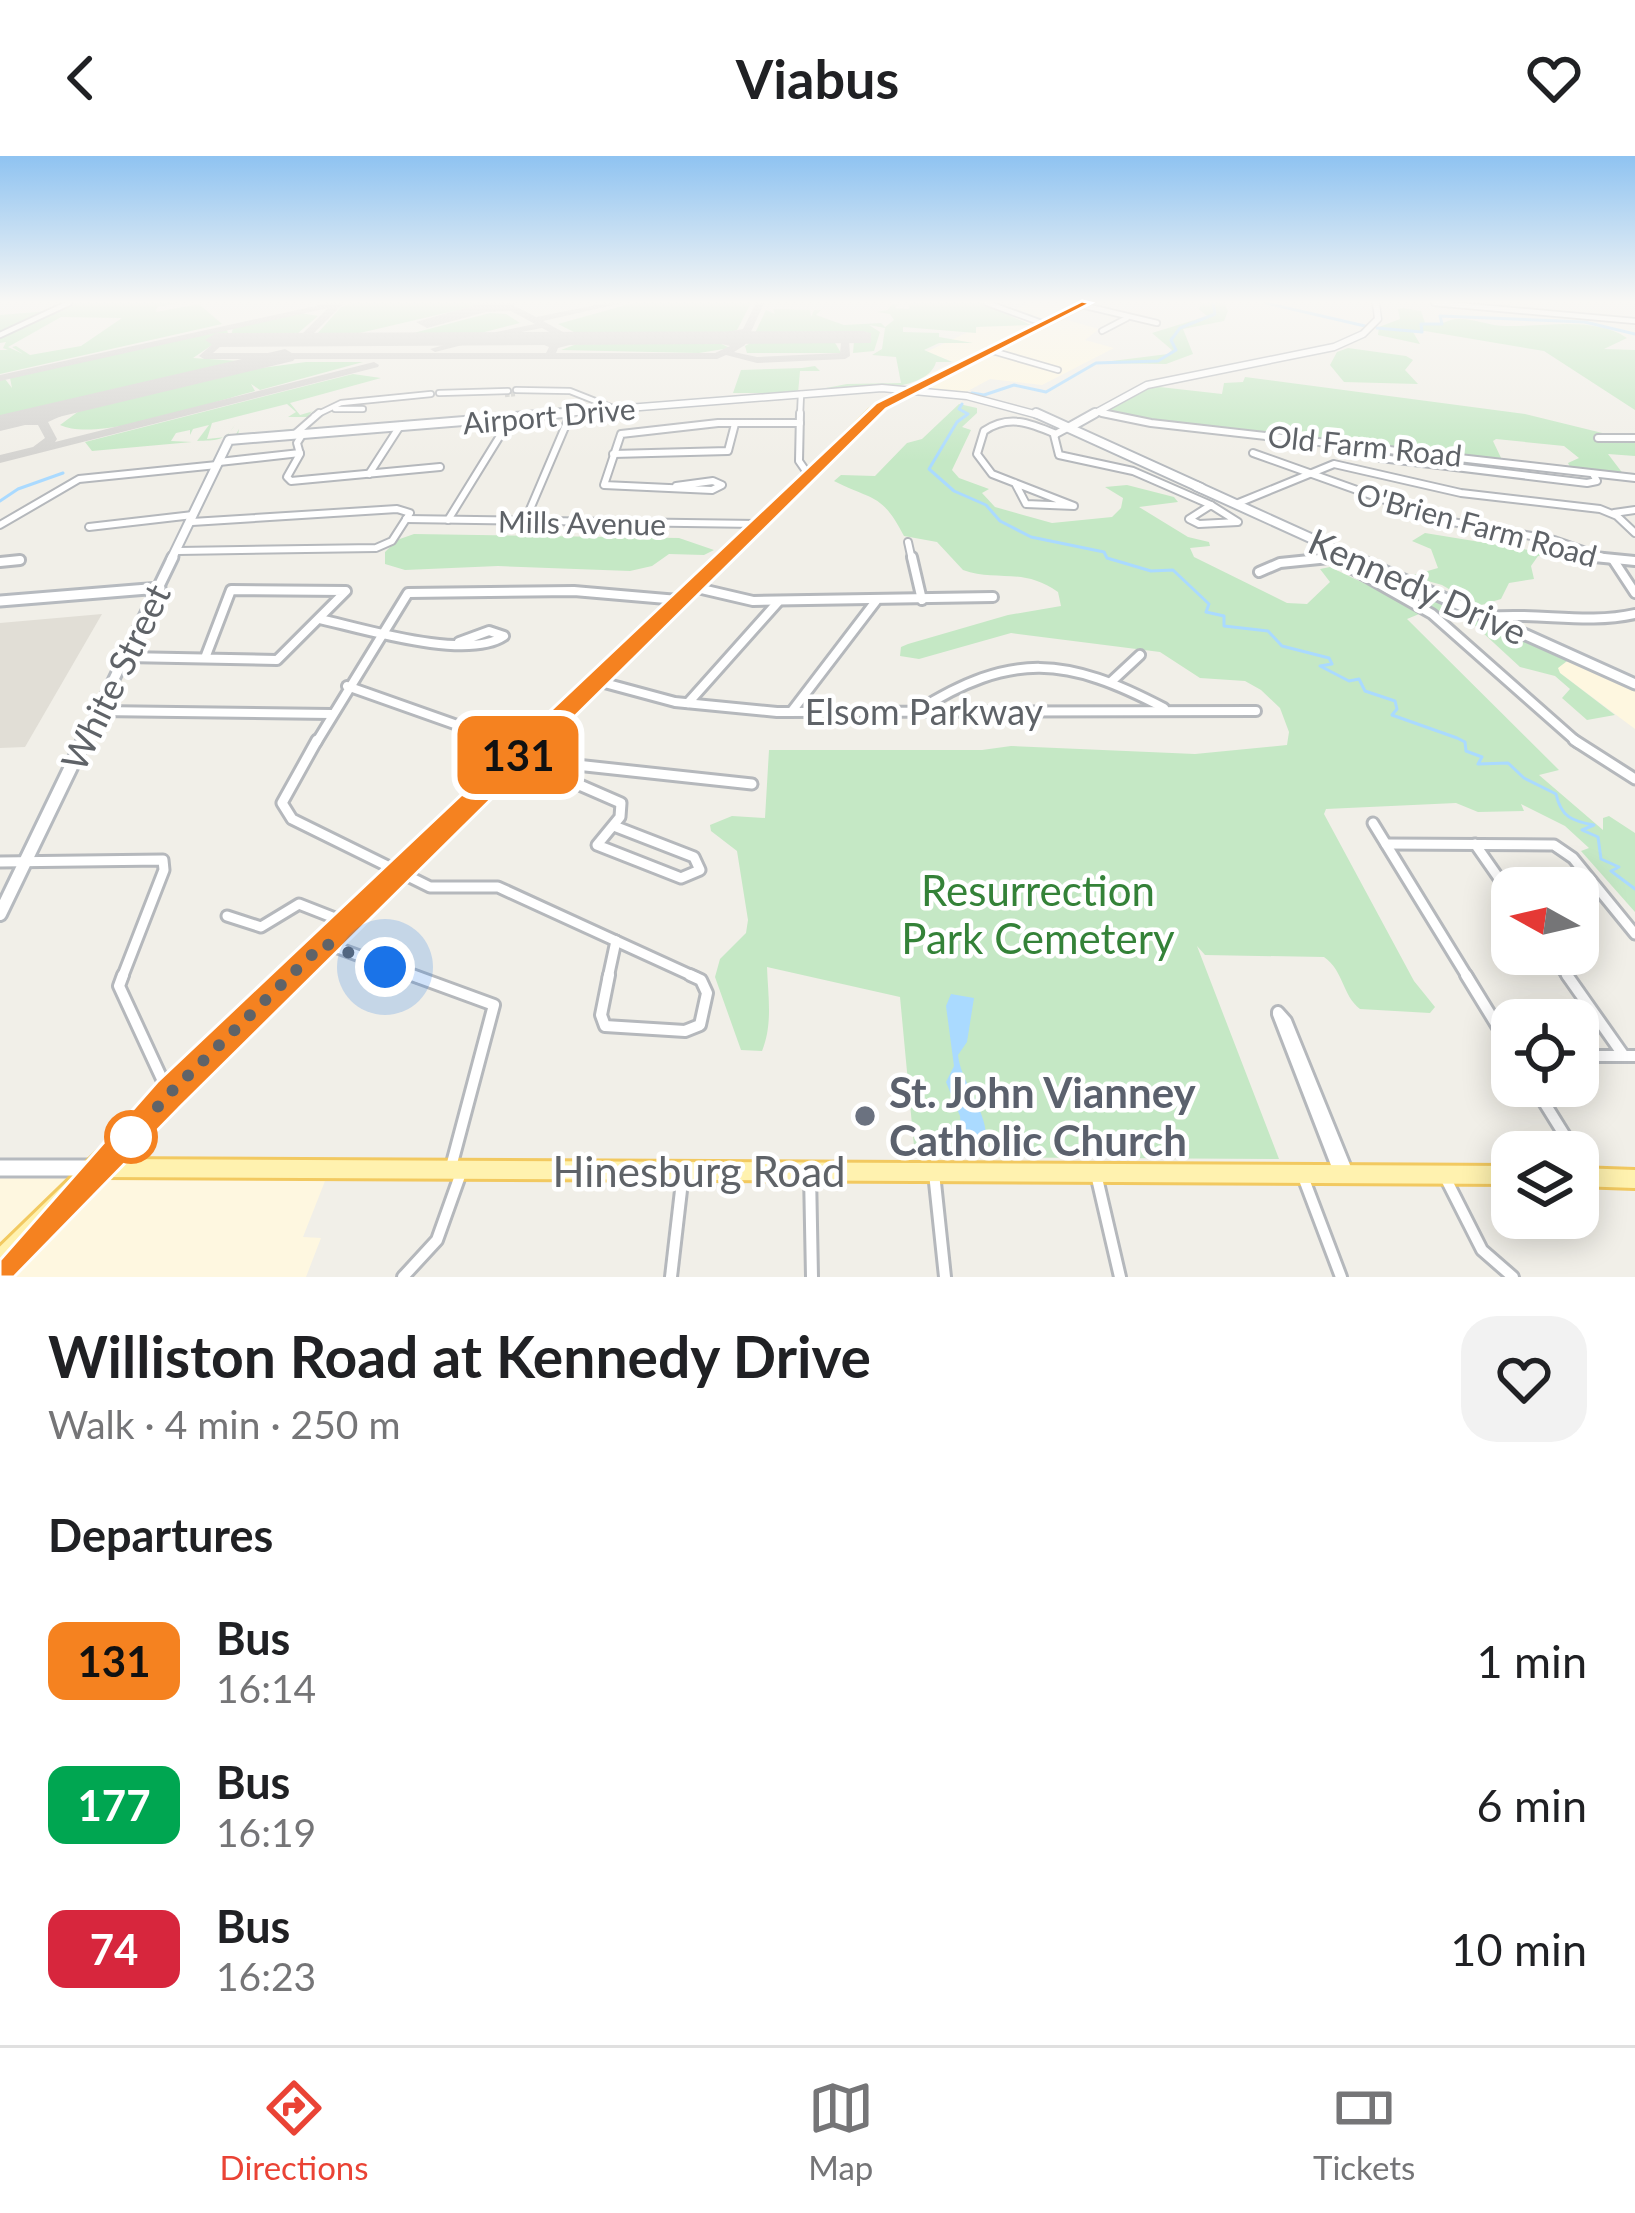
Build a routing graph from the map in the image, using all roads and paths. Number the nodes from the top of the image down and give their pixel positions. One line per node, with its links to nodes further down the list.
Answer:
1 (975, 355): 7 (main road)
2 (1009, 355): 4 (street)
3 (1288, 355): 11 (main road)
4 (1058, 370)
5 (516, 390): 10 (street)
6 (508, 391): 9 (street)
7 (902, 391): 8 (main road, Airport Drive); 17 (main road, Kennedy Drive); 31 (main road)
8 (802, 394): 10 (main road, Airport Drive); 14 (street)
9 (354, 400): 18 (street); 18 (street)
10 (615, 409): 12 (main road, Airport Drive)
11 (1095, 412): 17 (main road); 23 (street, Old Farm Road)
12 (571, 413): 13 (main road, Airport Drive); 43 (street)
13 (511, 418): 16 (main road, Airport Drive); 42 (street)
14 (800, 423): 15 (street); 31 (street)
15 (735, 424): 26 (street); 26 (street)
16 (400, 426): 18 (main road, Airport Drive); 30 (street)
17 (1069, 427): 19 (street); 36 (main road, Kennedy Drive)
18 (304, 431): 22 (main road, Airport Drive); 24 (street)
19 (1056, 434): 34 (street); 37 (street)
20 (1598, 438): 21 (street)
21 (1635, 438)
22 (229, 440): 27 (main road, White Street)
23 (1361, 445): 29 (street, Old Farm Road); 29 (street)
24 (300, 453): 27 (street); 30 (street)
25 (1253, 453): 32 (street, O'Brien Farm Road)
26 (614, 454): 35 (street)
27 (218, 464): 41 (main road, White Street); 45 (street)
28 (440, 467): 30 (street)
29 (1592, 472): 33 (street, Old Farm Road)
30 (369, 474)
31 (808, 474): 44 (main road)
32 (1308, 475): 36 (street); 39 (street); 53 (street, O'Brien Farm Road)
33 (1635, 478)
34 (1015, 483): 34 (street)
35 (676, 486): 35 (street)
36 (1236, 504): 50 (main road, Kennedy Drive)
37 (1210, 505): 37 (street)
38 (1635, 510): 39 (street)
39 (1612, 513): 47 (street)
40 (407, 514): 41 (street, Mills Avenue); 42 (street, Mills Avenue); 49 (street)
41 (193, 518): 46 (street, Mills Avenue); 49 (main road, White Street)
42 (448, 520): 43 (street, Mills Avenue)
43 (525, 521): 44 (street, Mills Avenue)
44 (757, 524): 57 (main road)
45 (0, 525)
46 (89, 527)
47 (1635, 533)
48 (908, 542): 62 (street)
49 (178, 551): 58 (main road, White Street)
50 (1347, 554): 51 (street); 68 (main road, Kennedy Drive)
51 (1335, 559): 56 (street); 89 (street)
52 (20, 560): 55 (street)
53 (1614, 561): 54 (street, O'Brien Farm Road); 59 (street)
54 (1635, 561)
55 (0, 562)
56 (1258, 572)
57 (692, 587): 61 (main road); 64 (street)
58 (160, 588): 63 (main road); 74 (main road, White Street)
59 (1635, 593)
60 (993, 597): 62 (street)
61 (678, 600): 71 (street); 76 (main road)
62 (922, 600): 65 (street)
63 (0, 601)
64 (778, 601): 65 (street); 80 (street)
65 (876, 601): 84 (street)
66 (1635, 614): 67 (street)
67 (1506, 616): 68 (street); 70 (street)
68 (1488, 617): 70 (main road, Kennedy Drive)
69 (318, 619): 71 (street); 75 (street); 75 (street)
70 (1515, 629): 78 (main road, Kennedy Drive)
71 (387, 634): 72 (street); 79 (street)
72 (459, 643): 72 (street)
73 (1140, 655): 77 (street)
74 (125, 657): 75 (street); 82 (main road, White Street)
75 (205, 658)
76 (596, 680): 80 (street, Elsom Parkway); 87 (main road)
77 (1112, 681): 81 (street); 85 (street)
78 (1635, 684)
79 (347, 686): 86 (street); 87 (street)
80 (687, 704): 84 (street, Elsom Parkway)
81 (1168, 710): 83 (street, Elsom Parkway); 85 (street, Elsom Parkway)
82 (98, 711): 86 (street); 96 (main road, White Street)
83 (1256, 711)
84 (791, 712): 85 (street, Elsom Parkway)
85 (916, 712)
86 (331, 714): 98 (street)
87 (523, 751): 88 (street); 98 (main road)
88 (558, 761): 90 (street); 92 (street)
89 (1635, 779)
90 (752, 784)
91 (1373, 823): 93 (street)
92 (614, 826): 92 (street)
93 (1386, 844): 94 (street); 106 (street)
94 (1474, 844): 97 (street); 102 (street)
95 (0, 862): 96 (street)
96 (25, 862): 99 (main road, White Street); 109 (street)
97 (1491, 868)
98 (399, 870): 101 (main road); 104 (street)
99 (0, 914)
100 (227, 916): 101 (street)
101 (345, 922): 103 (main road)
102 (1635, 934)
103 (328, 939): 109 (main road); 112 (street)
104 (616, 940): 104 (street)
105 (1568, 975): 108 (street)
106 (1491, 1016)
107 (1599, 1056): 108 (street)
108 (1630, 1056)
109 (169, 1094): 111 (main road)
110 (0, 1168): 111 (main road)
111 (95, 1168): 112 (main road, Hinesburg Road); 123 (main road); 124 (main road)
112 (456, 1168): 113 (main road, Hinesburg Road); 125 (street)
113 (683, 1172): 114 (main road, Hinesburg Road); 126 (street)
114 (811, 1172): 115 (main road, Hinesburg Road); 127 (street)
115 (934, 1172): 116 (main road, Hinesburg Road); 128 (street)
116 (1096, 1172): 118 (main road, Hinesburg Road); 129 (street)
117 (1343, 1172): 117 (street); 118 (main road, Hinesburg Road); 119 (main road, Hinesburg Road)
118 (1302, 1173): 130 (street)
119 (1443, 1173): 120 (main road, Hinesburg Road); 131 (street)
120 (1491, 1174)
121 (1599, 1178): 122 (main road)
122 (1635, 1179)
123 (0, 1258)
124 (0, 1274)
125 (403, 1277)
126 (671, 1277)
127 (812, 1277)
128 (945, 1277)
129 (1120, 1277)
130 (1341, 1277)
131 (1513, 1277)

